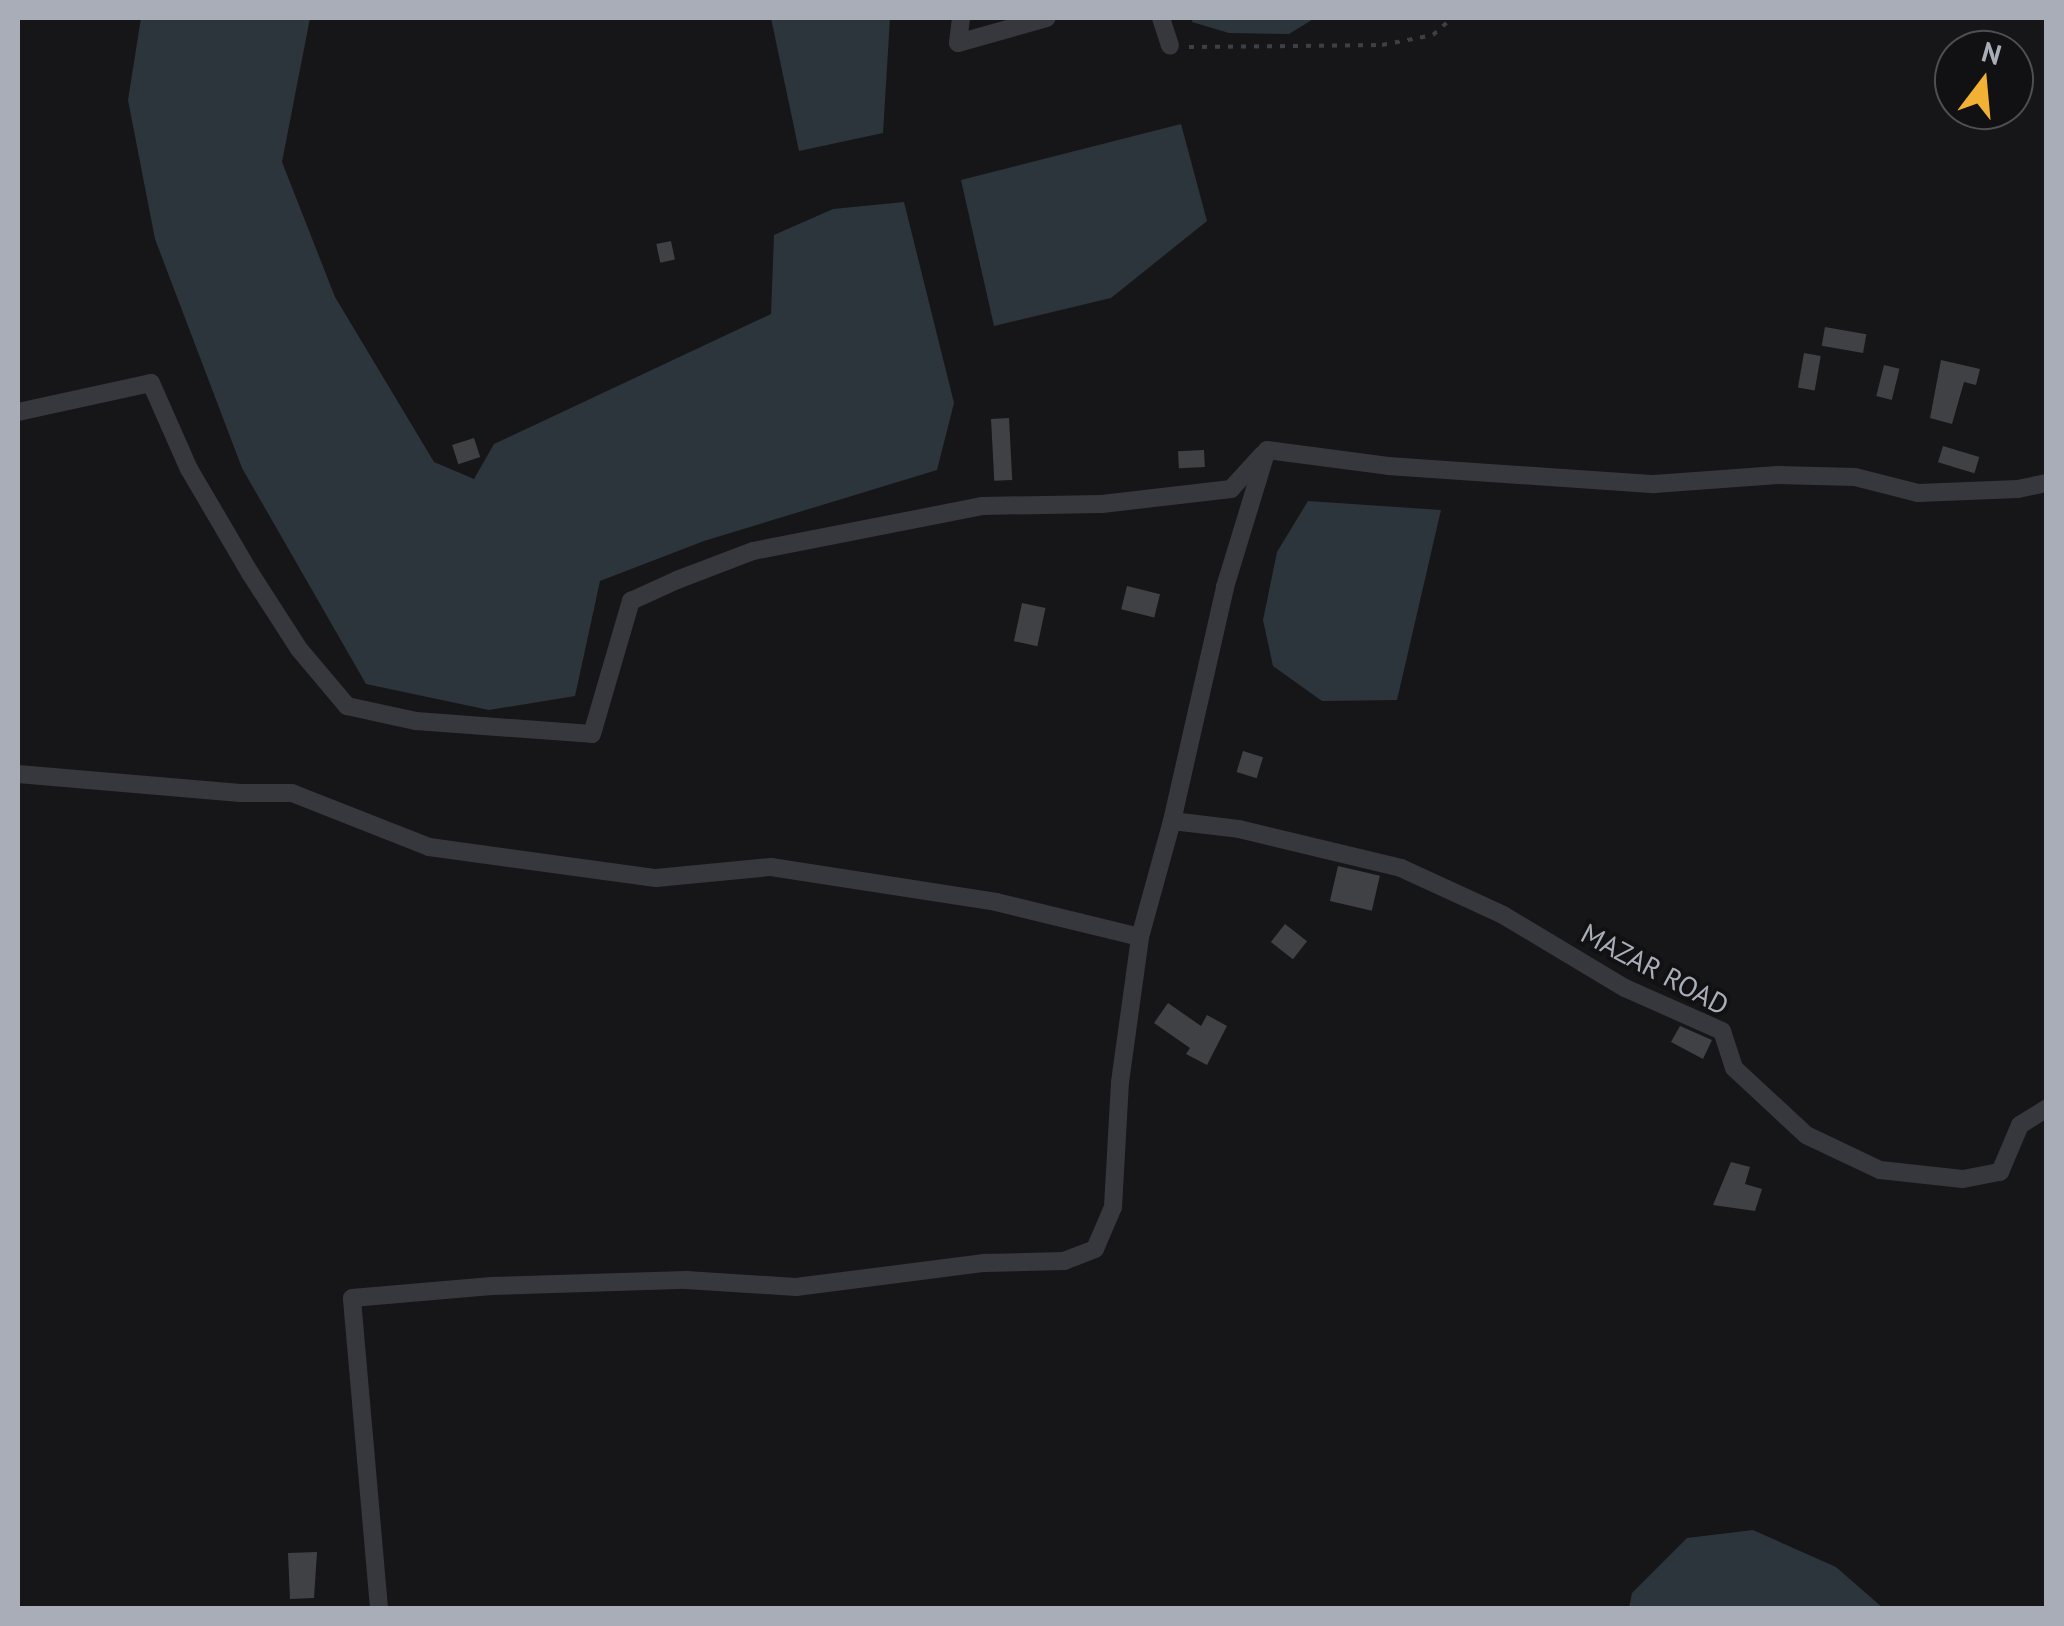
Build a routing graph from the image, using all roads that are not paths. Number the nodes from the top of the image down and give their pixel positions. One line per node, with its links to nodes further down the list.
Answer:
1 (961, 18): 2 (street)
2 (1047, 18)
3 (1161, 18): 4 (street)
4 (1170, 46)
5 (18, 412): 6 (street)
6 (1267, 450): 7 (street); 9 (street)
7 (2046, 483)
8 (18, 774): 10 (street)
9 (1172, 820): 10 (street); 11 (street, MAZAR ROAD)
10 (1140, 937): 12 (street)
11 (2046, 1109)
12 (379, 1608)

